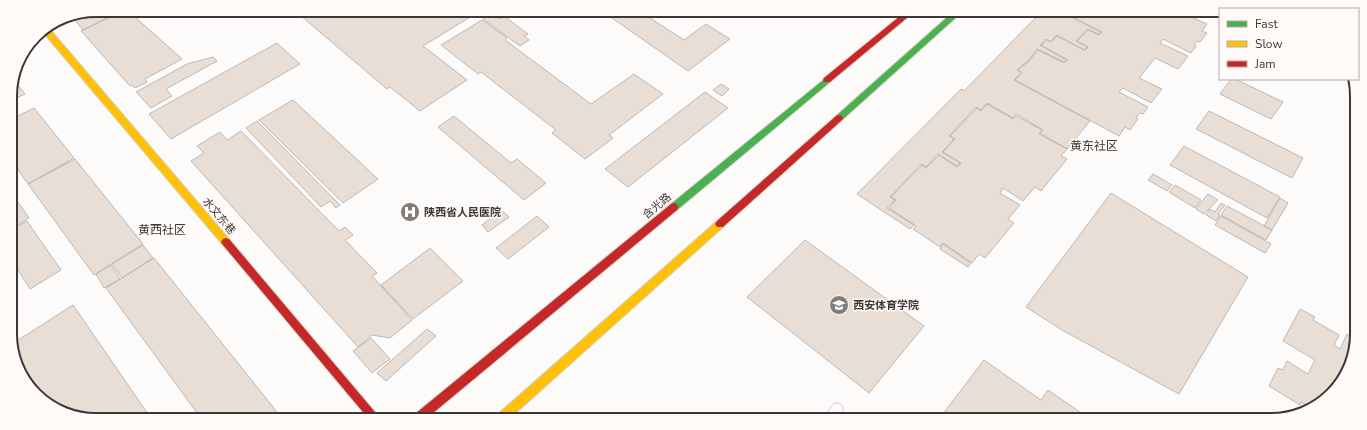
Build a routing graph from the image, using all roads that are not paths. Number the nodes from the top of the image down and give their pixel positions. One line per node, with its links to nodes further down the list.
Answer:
1 (904, 17): 6 (main road, 含光路)
2 (952, 17): 7 (main road)
3 (48, 33): 5 (main road, 水文东巷)
4 (837, 409): 8 (lane)
5 (372, 413)
6 (425, 413)
7 (508, 413)
8 (834, 413)

